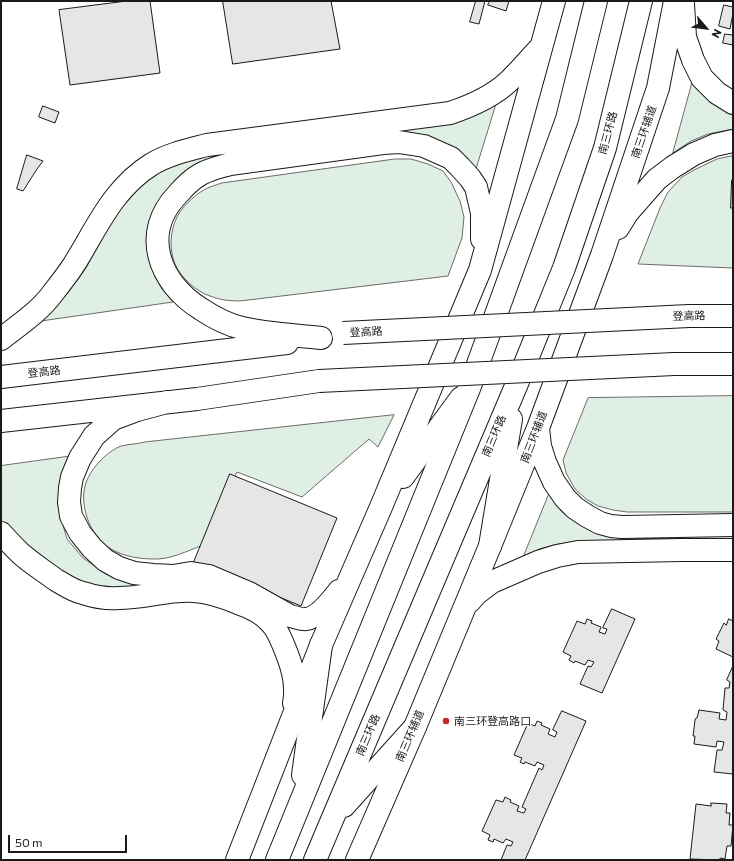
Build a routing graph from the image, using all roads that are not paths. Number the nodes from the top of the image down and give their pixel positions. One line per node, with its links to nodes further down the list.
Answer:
1 (554, 1): 6 (main road)
2 (596, 1): 16 (main road)
3 (641, 1): 17 (main road, 南三环路)
4 (675, 1): 9 (main road, 南三环辅道)
5 (683, 1): 7 (main road)
6 (543, 45): 10 (main road); 13 (main road)
7 (733, 102)
8 (733, 140): 9 (main road)
9 (602, 255): 20 (main road, 南三环辅道)
10 (480, 270): 12 (main road); 21 (main road)
11 (733, 316): 12 (main road, 登高路, bridge)
12 (321, 338): 15 (main road, 登高路)
13 (1, 339)
14 (730, 365): 18 (main road, bridge)
15 (1, 377)
16 (470, 386): 21 (main road); 31 (main road)
17 (516, 386): 24 (main road); 32 (main road, 南三环路)
18 (167, 402): 19 (main road); 26 (main road)
19 (1, 421)
20 (538, 428): 22 (main road); 24 (main road, 南三环辅道)
21 (381, 507): 26 (main road)
22 (733, 525)
23 (1, 533): 29 (main road)
24 (490, 546): 27 (main road, 南三环辅道)
25 (733, 550): 27 (main road)
26 (358, 561): 28 (main road)
27 (463, 610): 30 (main road, 南三环辅道)
28 (321, 645): 29 (main road); 31 (main road)
29 (290, 724): 33 (main road)
30 (415, 727): 32 (main road); 36 (main road, 南三环辅道)
31 (299, 806): 34 (main road)
32 (332, 819): 35 (main road, 南三环路)
33 (237, 860)
34 (276, 860)
35 (315, 860)
36 (357, 860)

